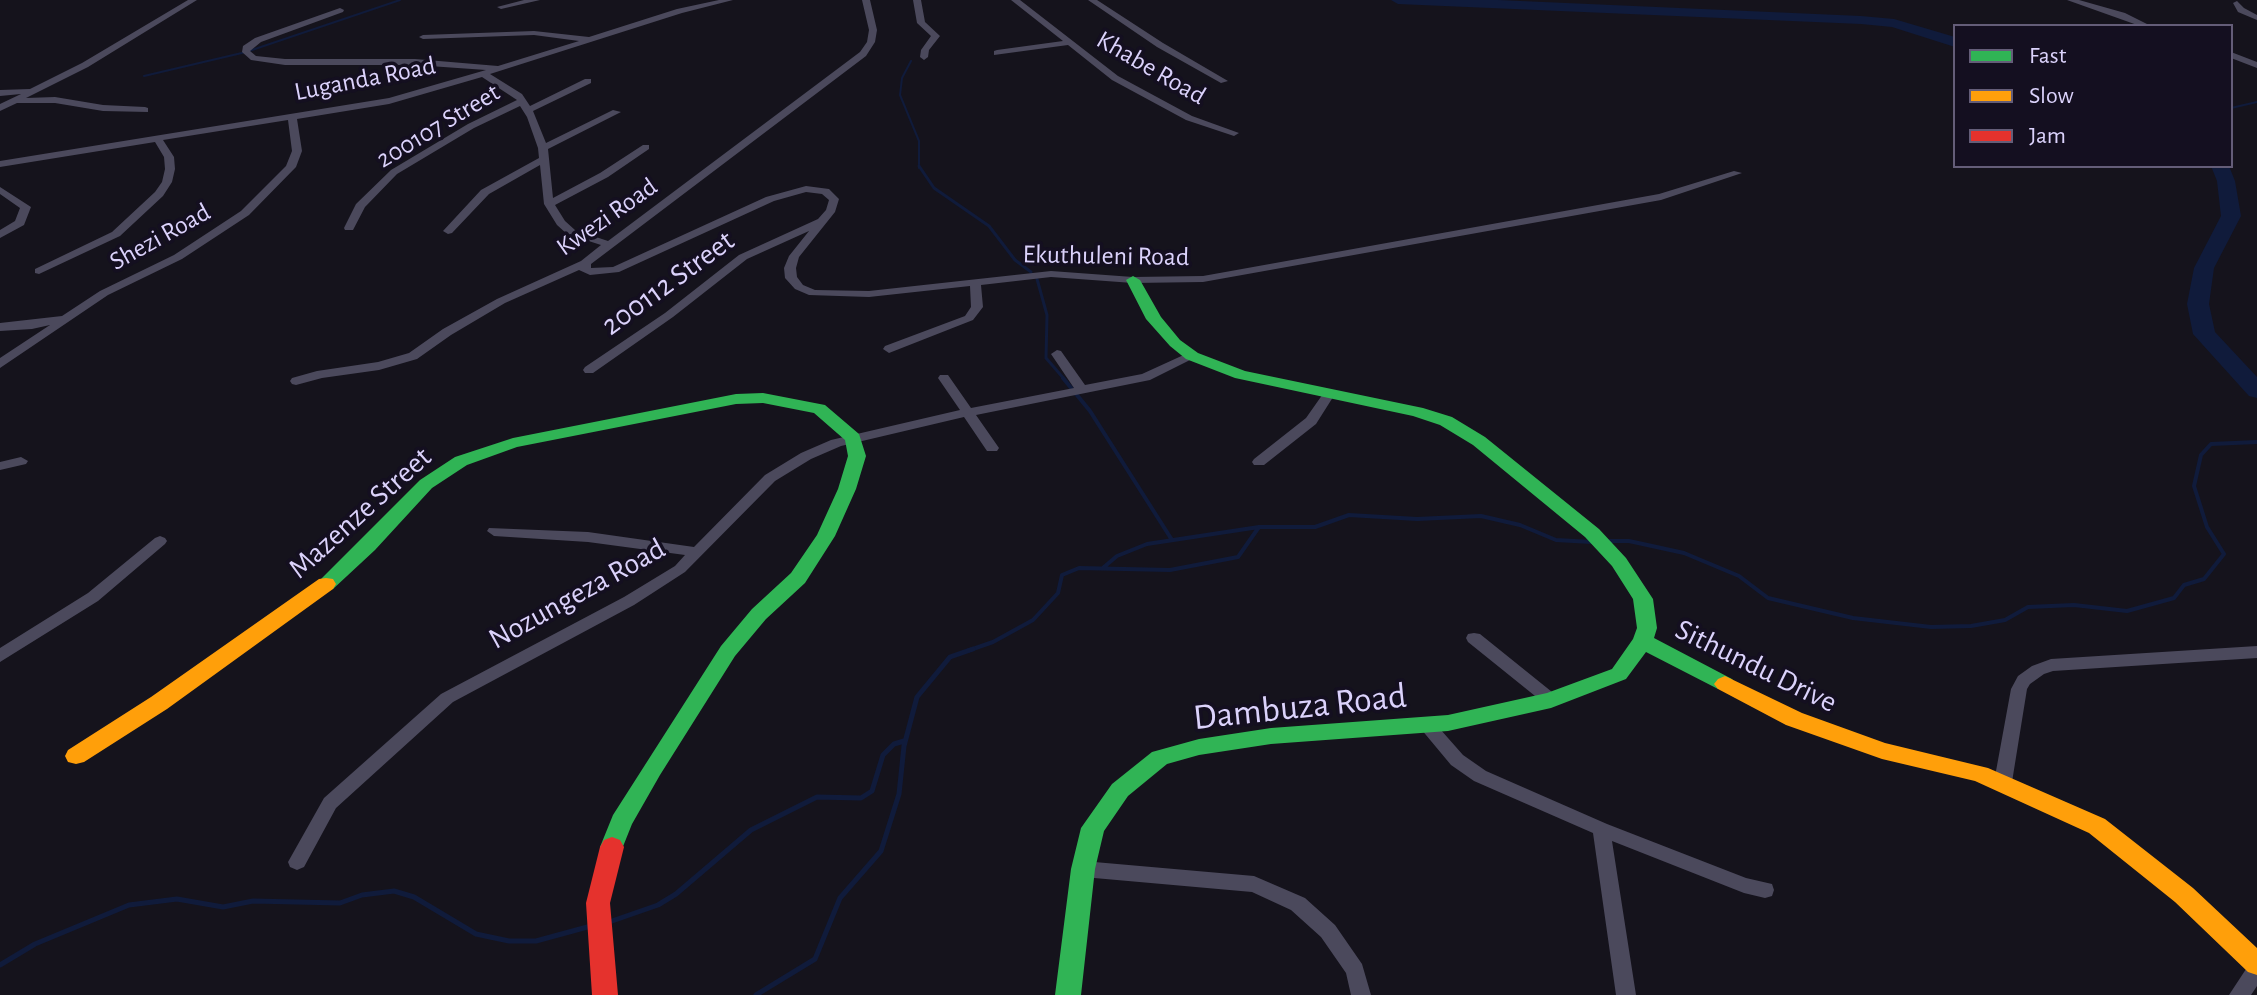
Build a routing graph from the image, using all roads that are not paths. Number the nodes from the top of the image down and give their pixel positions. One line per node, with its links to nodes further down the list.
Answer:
1 (193, 0): 25 (street)
2 (536, 0): 10 (street)
3 (724, 0): 15 (street, Luganda Road)
4 (866, 0): 45 (street, Kwezi Road)
5 (917, 0): 19 (street)
6 (1015, 0): 16 (street, Khabe Road)
7 (1092, 0): 24 (street)
8 (2071, 0): 13 (street)
9 (2237, 3): 12 (street)
10 (501, 7)
11 (340, 10): 21 (street)
12 (2257, 18)
13 (2142, 24)
14 (423, 37): 15 (street)
15 (590, 40): 21 (street, Luganda Road)
16 (1068, 43): 17 (street); 33 (street, Khabe Road)
17 (997, 53)
18 (2233, 56): 20 (street)
19 (924, 57)
20 (2257, 65)
21 (500, 69): 22 (street, Luganda Road)
22 (483, 74): 28 (street); 32 (street, Luganda Road)
23 (588, 81): 28 (street, 200107 Street)
24 (1224, 81)
25 (36, 90): 26 (street); 27 (street)
26 (0, 93)
27 (15, 101): 29 (street); 30 (street)
28 (526, 106): 36 (street); 42 (street, 200107 Street)
29 (0, 108)
30 (145, 110)
31 (616, 112): 36 (street)
32 (292, 117): 34 (street, Luganda Road); 50 (street, Shezi Road)
33 (1234, 133)
34 (157, 138): 37 (street, Luganda Road); 47 (street)
35 (646, 147): 40 (street)
36 (543, 154): 40 (street); 43 (street)
37 (0, 164)
38 (1737, 173): 48 (street, Ekuthuleni Road)
39 (0, 190): 44 (street)
40 (549, 204): 45 (street)
41 (823, 220): 46 (street); 49 (street, Ekuthuleni Road); 56 (street, 200112 Street)
42 (349, 228)
43 (448, 231)
44 (0, 235)
45 (608, 244): 46 (street, Kwezi Road)
46 (585, 263): 58 (street, Kwezi Road)
47 (39, 271)
48 (1133, 280): 49 (street, Ekuthuleni Road); 54 (street, Sithundu Drive)
49 (975, 281): 52 (street)
50 (64, 318): 51 (street); 55 (street, Shezi Road)
51 (0, 327)
52 (889, 349)
53 (1057, 354): 59 (street)
54 (1192, 356): 59 (street, Nozungeza Road); 60 (street, Sithundu Drive)
55 (0, 364)
56 (589, 370)
57 (944, 378): 61 (street)
58 (296, 381)
59 (1082, 390): 61 (street, Nozungeza Road)
60 (1329, 394): 65 (street); 71 (street, Sithundu Drive)
61 (966, 412): 62 (street, Nozungeza Road); 63 (street)
62 (853, 438): 69 (street, Nozungeza Road); 76 (street, Mazenze Street); 83 (street)
63 (992, 448)
64 (21, 461): 66 (street)
65 (1259, 462)
66 (0, 466)
67 (494, 531): 69 (street)
68 (160, 541): 73 (street)
69 (698, 552): 79 (street, Nozungeza Road)
70 (1474, 638): 74 (street)
71 (1643, 641): 74 (street, Dambuza Road); 77 (street, Sithundu Drive)
72 (2257, 652): 77 (street)
73 (0, 656)
74 (1551, 700): 75 (street, Dambuza Road)
75 (1427, 725): 78 (street); 80 (street, Dambuza Road)
76 (76, 756)
77 (2003, 782): 82 (street, Sithundu Drive)
78 (1601, 829): 81 (street); 86 (street)
79 (297, 862)
80 (1083, 869): 84 (street, Dambuza Road); 85 (street)
81 (1765, 890)
82 (2257, 966): 87 (street)
83 (605, 995)
84 (1068, 995)
85 (1361, 995)
86 (1626, 995)
87 (2239, 995)

